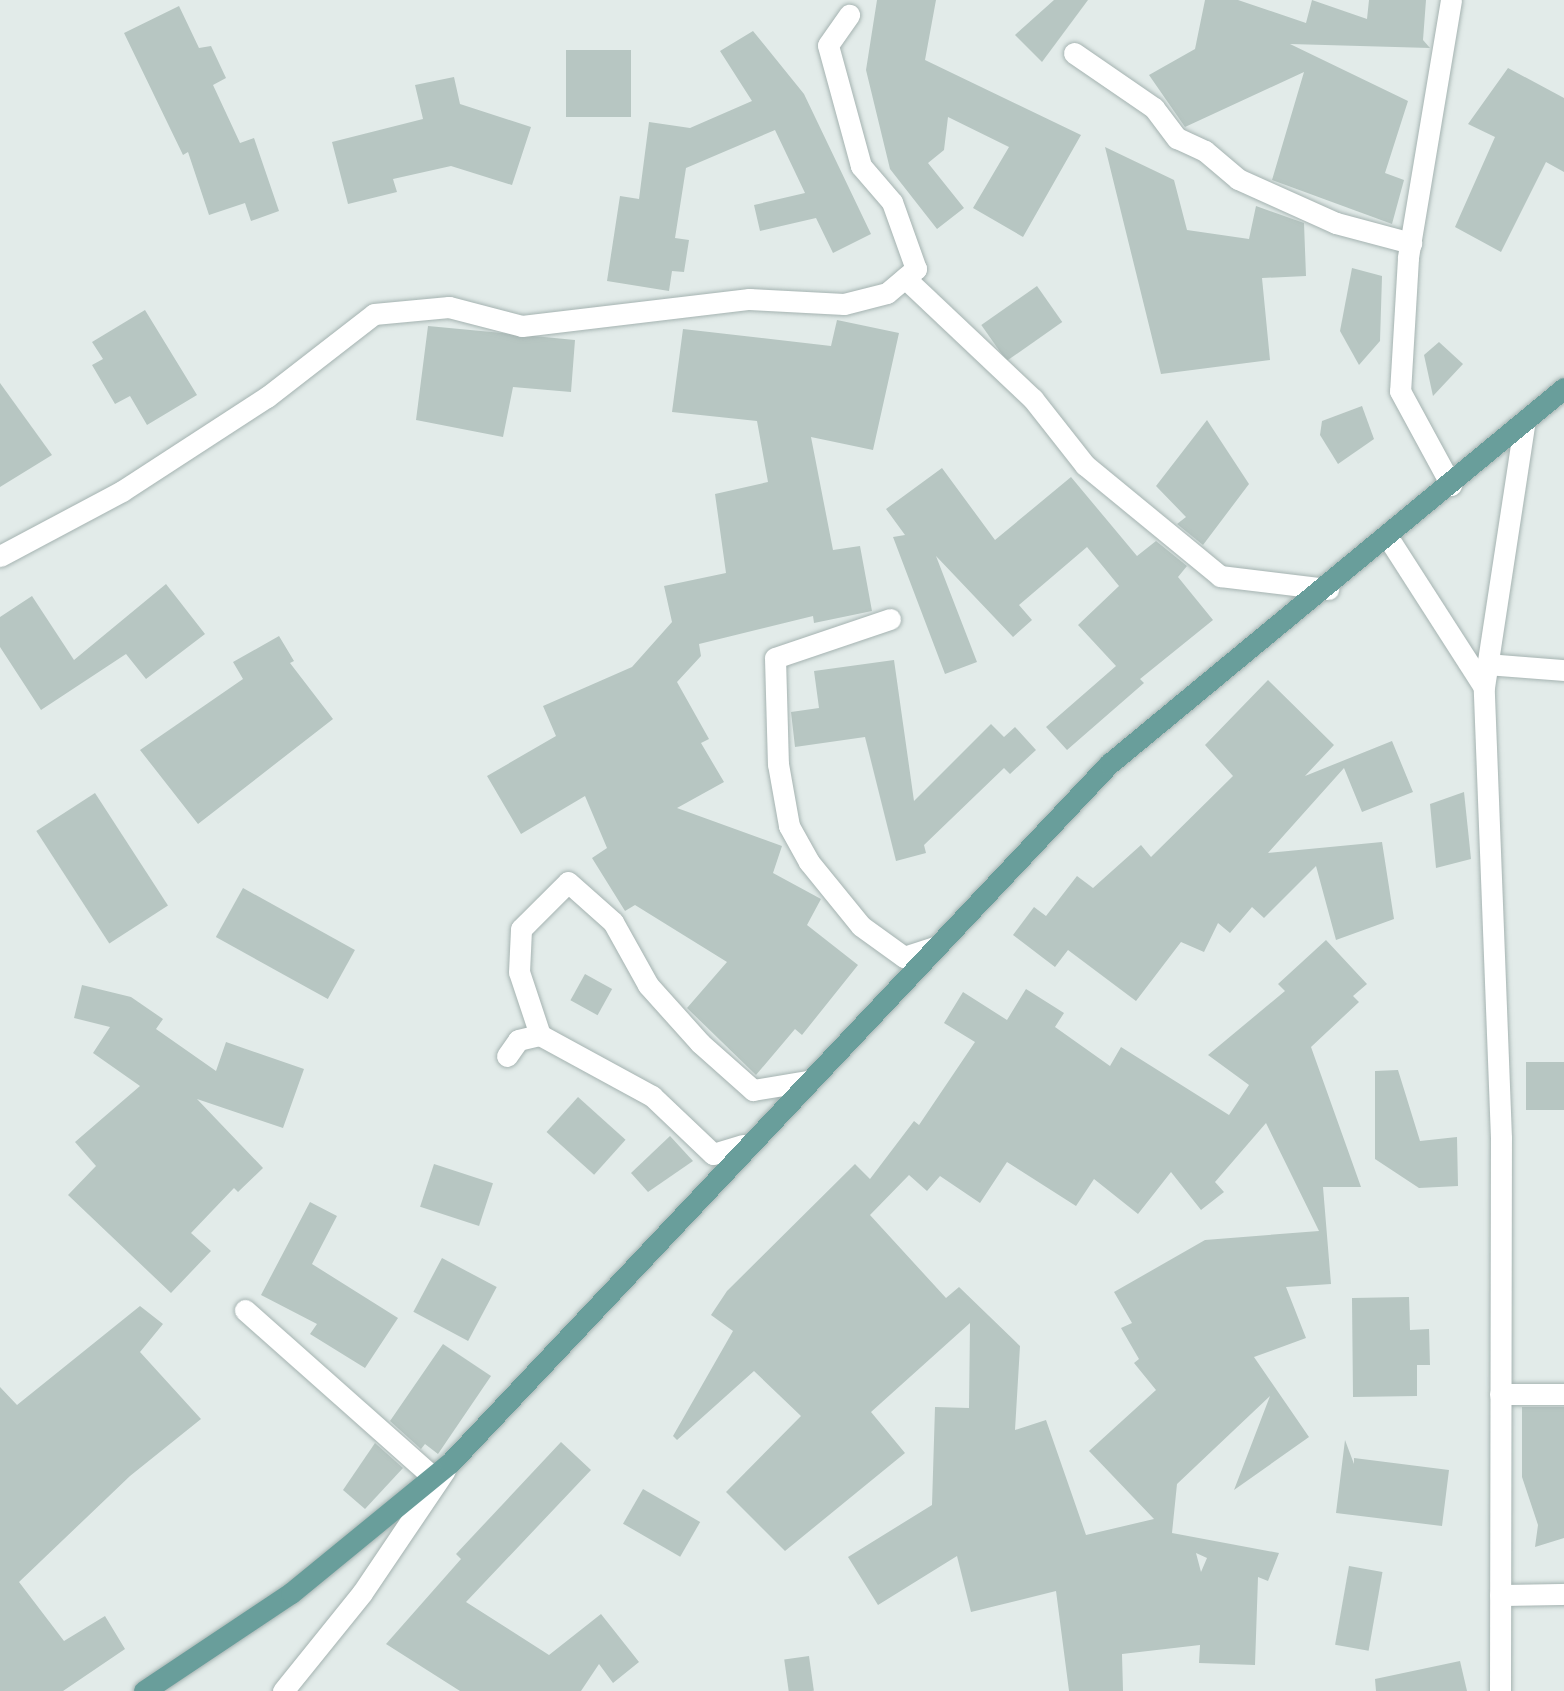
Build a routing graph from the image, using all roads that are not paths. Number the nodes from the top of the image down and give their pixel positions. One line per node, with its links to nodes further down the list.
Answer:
1 (1451, 0): 4 (street)
2 (849, 15): 5 (street)
3 (1074, 53): 4 (street)
4 (1411, 243): 8 (street)
5 (905, 278): 10 (street); 11 (street)
6 (1564, 388): 7 (main road)
7 (1524, 426): 8 (main road); 13 (street)
8 (1451, 485): 9 (main road)
9 (1387, 536): 11 (main road); 15 (street)
10 (0, 556)
11 (1328, 589): 16 (main road)
12 (890, 619): 16 (street)
13 (1487, 664): 14 (street); 15 (street)
14 (1564, 670)
15 (1484, 687): 22 (street)
16 (935, 947): 19 (main road)
17 (540, 1035): 18 (street); 19 (street); 20 (street)
18 (506, 1056)
19 (808, 1081): 20 (main road)
20 (743, 1145): 24 (main road)
21 (245, 1310): 25 (street)
22 (1500, 1394): 23 (street); 27 (street)
23 (1564, 1394)
24 (450, 1463): 25 (main road); 29 (street)
25 (433, 1477): 28 (main road)
26 (1564, 1594): 27 (street)
27 (1500, 1595): 30 (street)
28 (146, 1691)
29 (283, 1691)
30 (1500, 1691)

